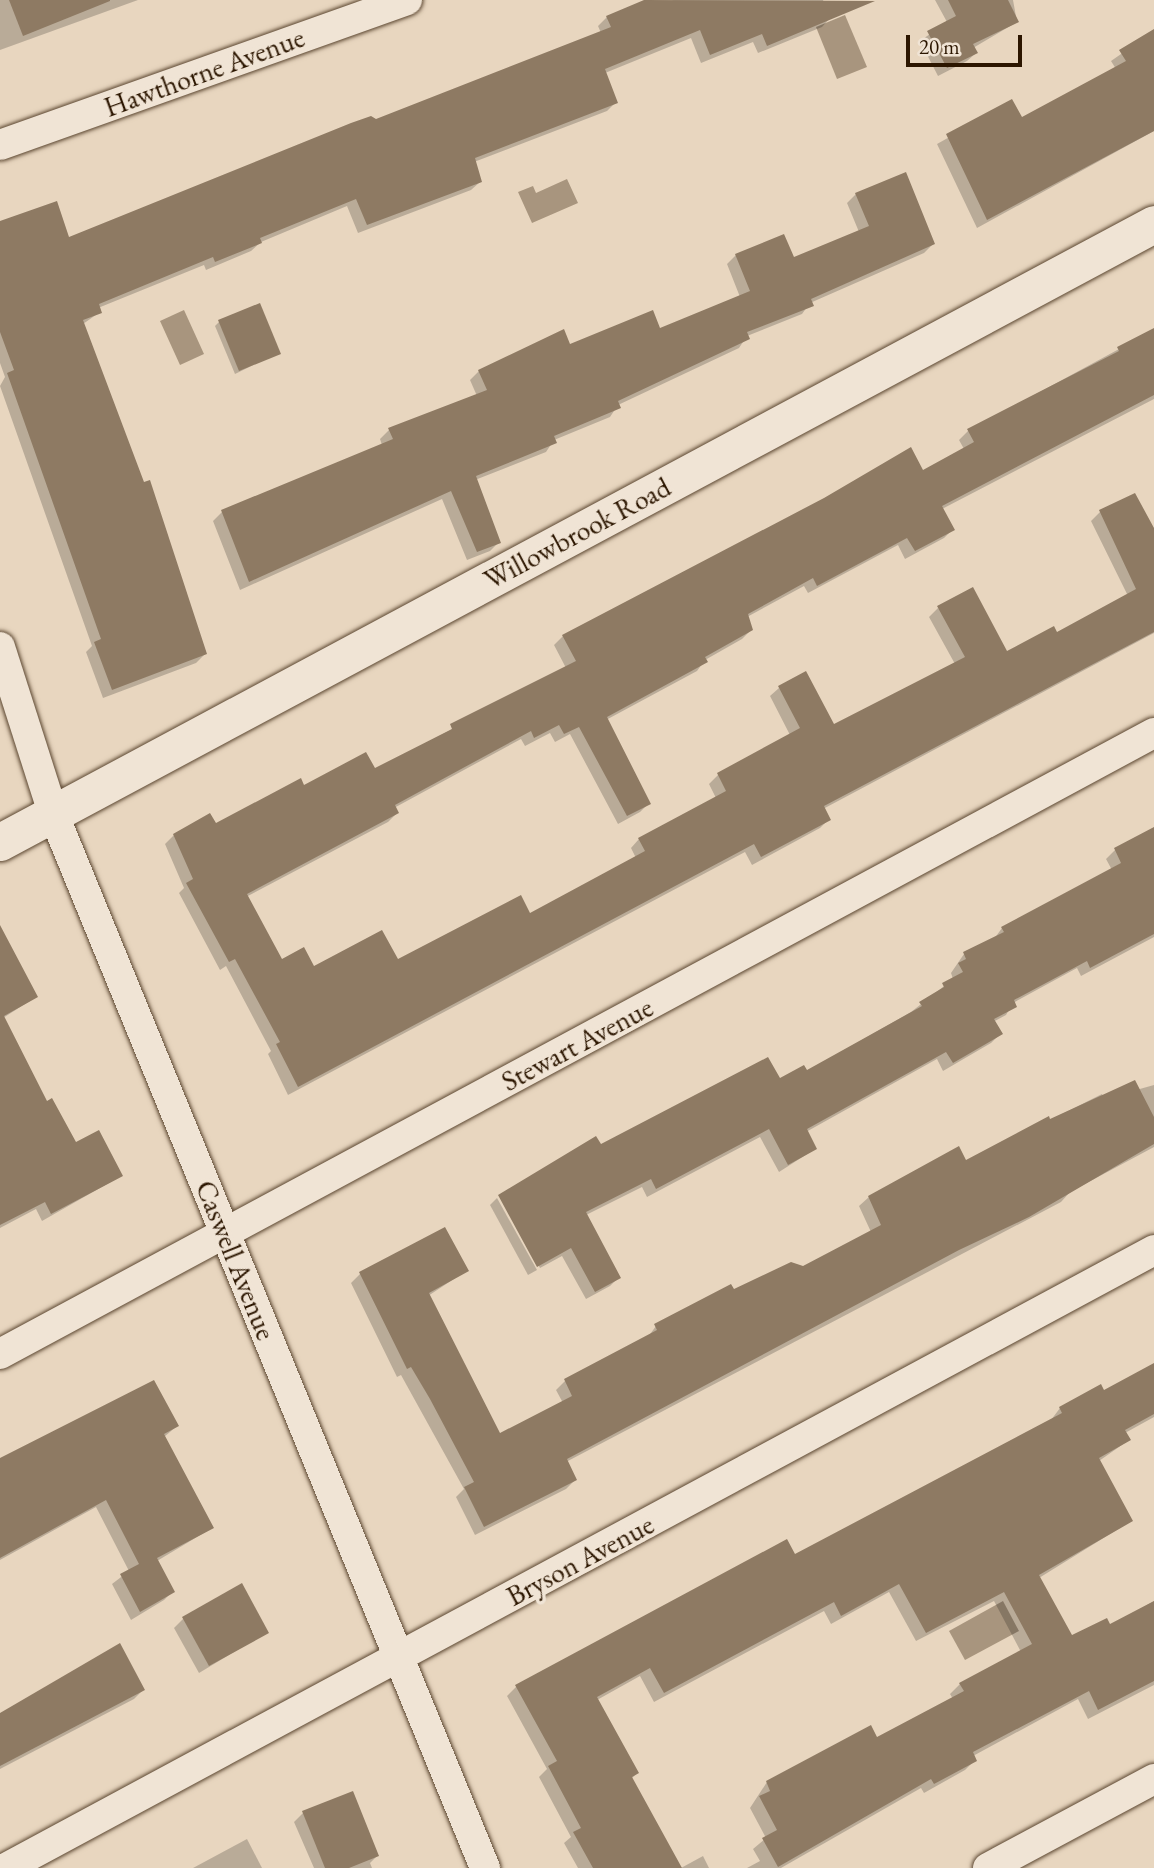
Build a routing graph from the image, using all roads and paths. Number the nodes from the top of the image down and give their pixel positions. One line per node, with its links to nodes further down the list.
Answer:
1 (407, 0): 2 (street, Hawthorne Avenue)
2 (0, 145)
3 (1154, 224): 6 (street, Willowbrook Road)
4 (0, 647): 6 (street, Caswell Avenue)
5 (1154, 733): 8 (street, Stewart Avenue)
6 (53, 813): 7 (street, Willowbrook Road); 8 (street, Caswell Avenue)
7 (0, 842)
8 (225, 1234): 10 (street, Stewart Avenue); 11 (street, Caswell Avenue)
9 (1154, 1250): 11 (street, Bryson Avenue)
10 (0, 1354)
11 (398, 1658): 13 (street, Bryson Avenue); 14 (street, Caswell Avenue)
12 (1154, 1779): 15 (street)
13 (6, 1868)
14 (485, 1868)
15 (988, 1868)

